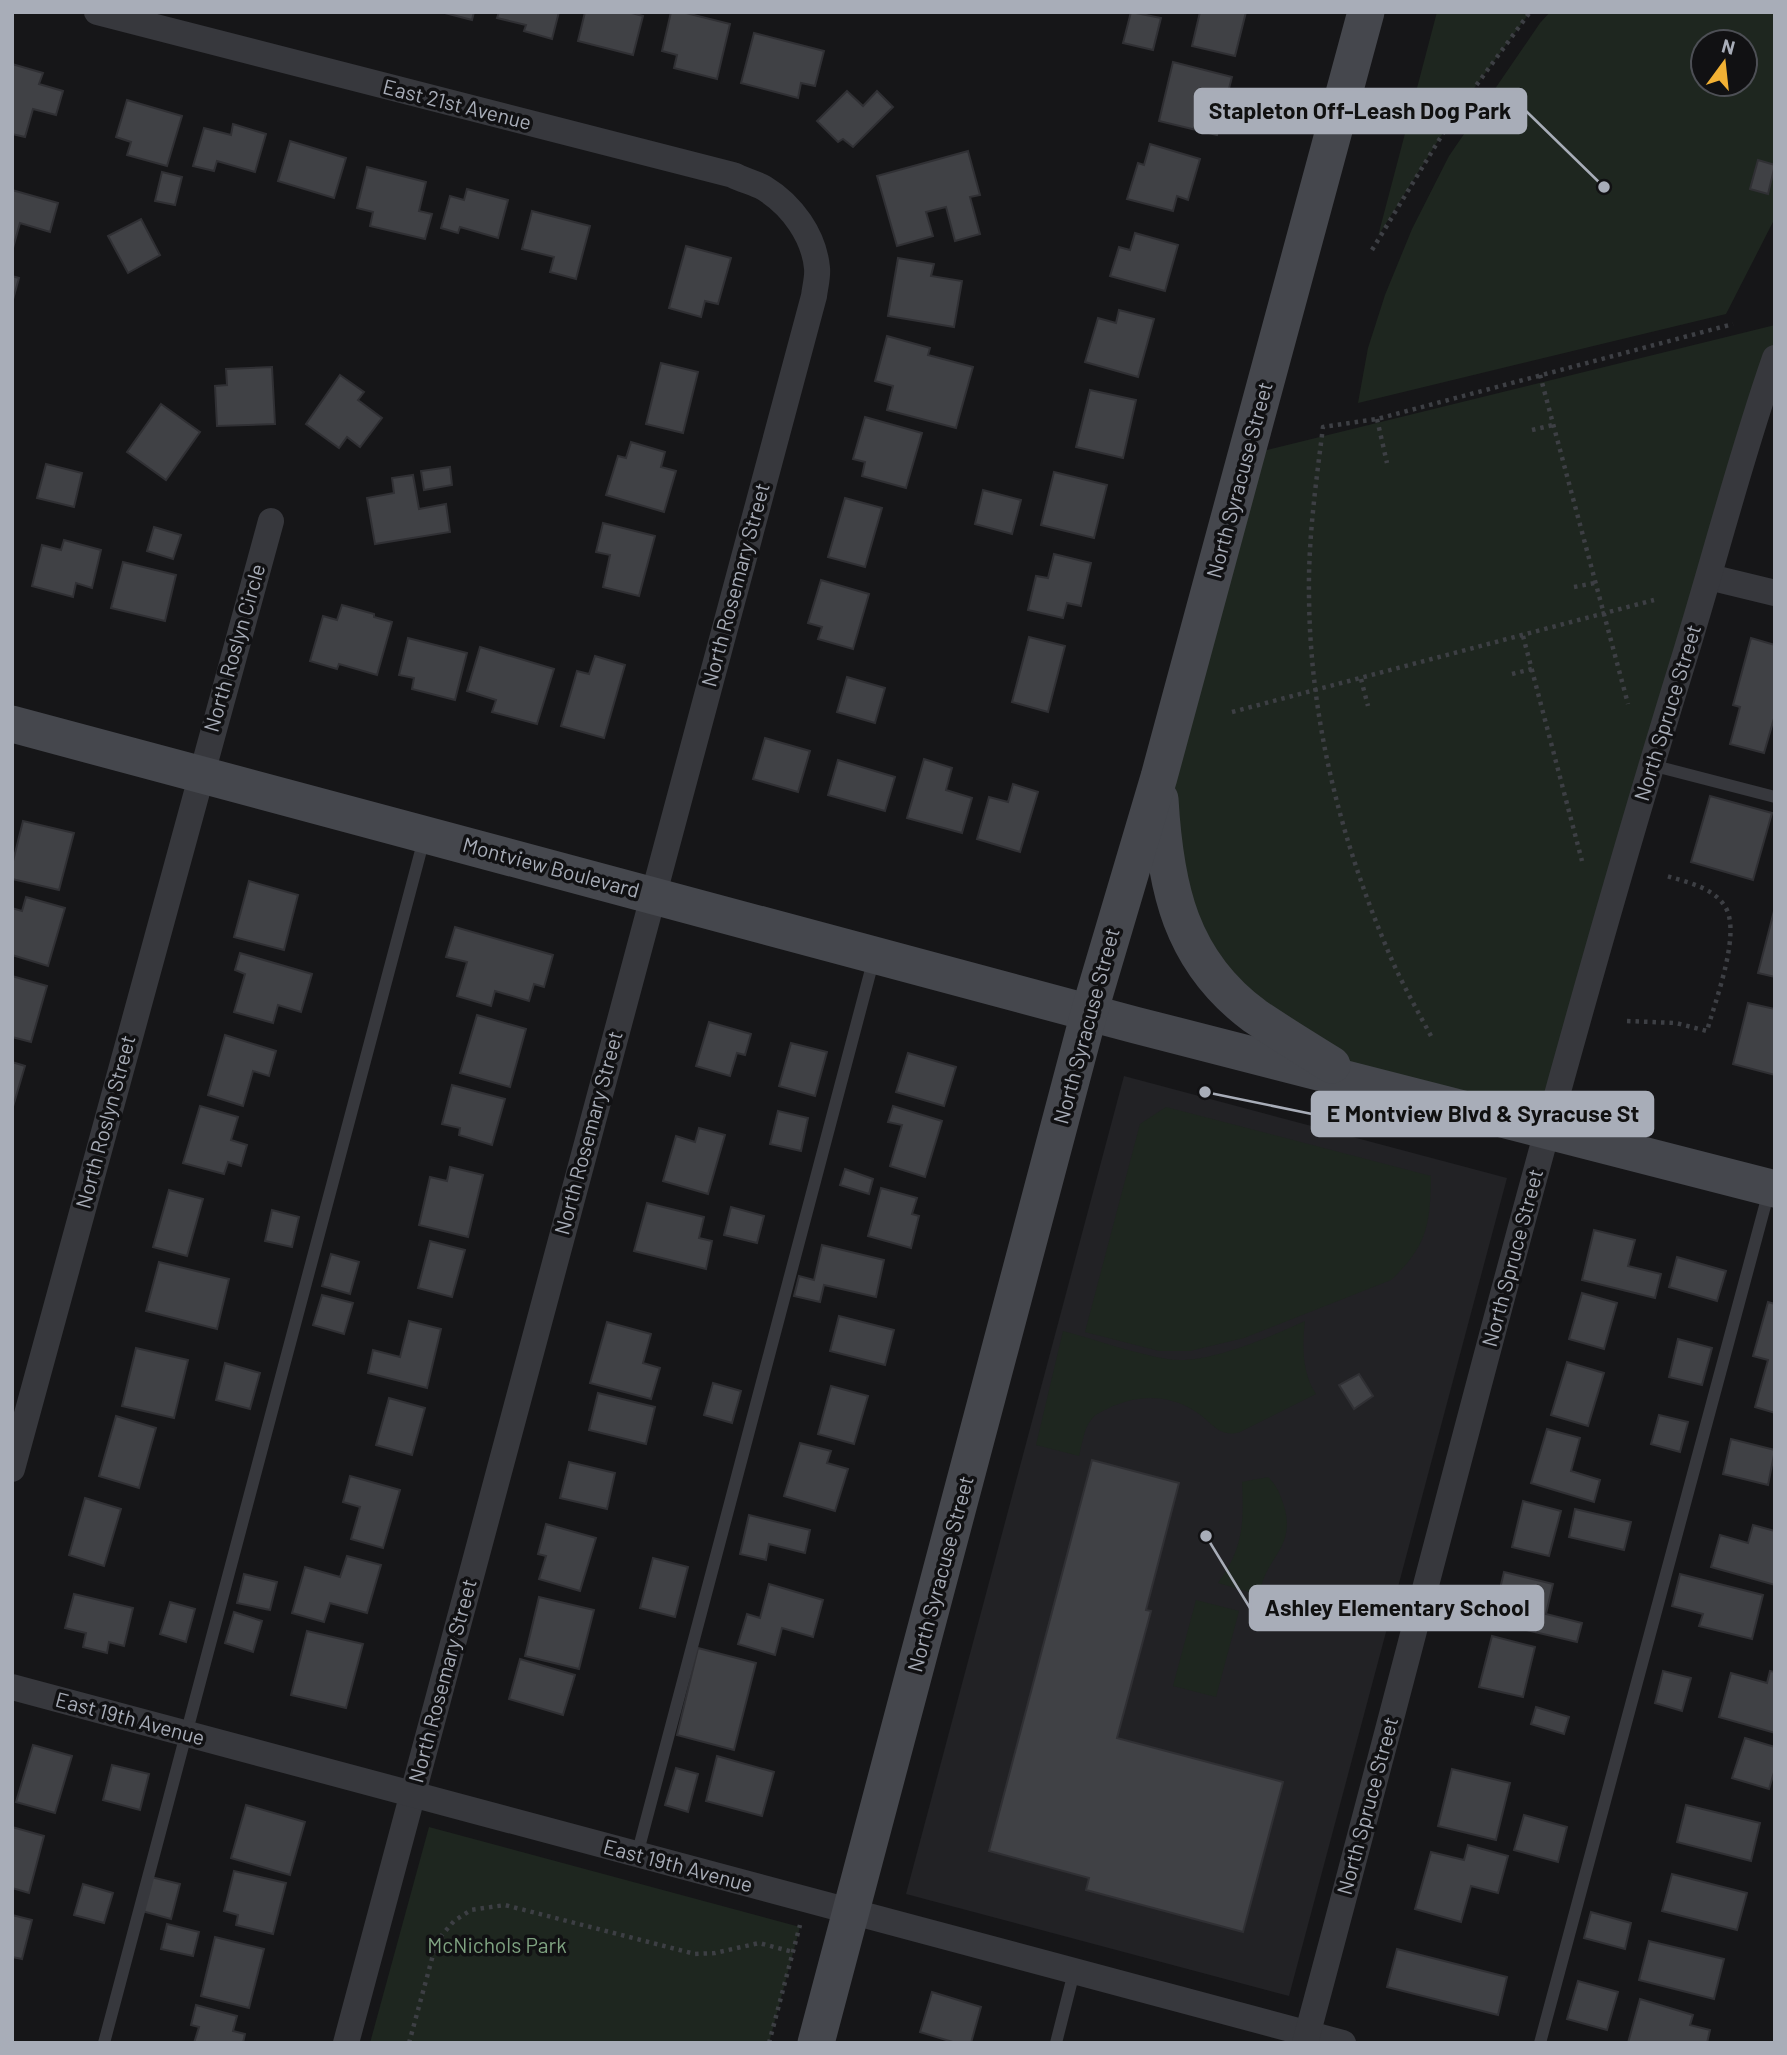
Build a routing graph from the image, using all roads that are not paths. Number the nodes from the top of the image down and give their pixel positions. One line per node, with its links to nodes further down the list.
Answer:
1 (97, 12): 3 (street, East 21st Avenue)
2 (1366, 12): 11 (main road, North Syracuse Street)
3 (802, 225): 14 (street, North Rosemary Street)
4 (1775, 358): 6 (street, North Spruce Street)
5 (271, 521): 10 (street, North Roslyn Circle)
6 (1709, 577): 7 (street); 9 (street, North Spruce Street)
7 (1775, 593)
8 (12, 724): 10 (main road, Montview Boulevard)
9 (1651, 765): 12 (lane); 18 (street, North Spruce Street)
10 (200, 775): 13 (main road, Montview Boulevard); 20 (street, North Roslyn Street)
11 (1159, 777): 16 (main road, North Syracuse Street); 17 (main road)
12 (1775, 797)
13 (426, 835): 14 (main road, Montview Boulevard); 22 (lane)
14 (652, 895): 15 (main road, Montview Boulevard); 23 (street, North Rosemary Street)
15 (875, 955): 16 (main road, Montview Boulevard); 24 (lane)
16 (1089, 1013): 17 (main road, Montview Boulevard); 25 (main road, North Syracuse Street)
17 (1359, 1083): 18 (main road, Montview Boulevard)
18 (1547, 1132): 19 (main road, Montview Boulevard); 27 (street, North Spruce Street)
19 (1772, 1188): 33 (lane)
20 (12, 1469)
21 (12, 1687): 22 (street, East 19th Avenue)
22 (187, 1734): 23 (street, East 19th Avenue); 28 (lane)
23 (412, 1795): 24 (street, East 19th Avenue); 29 (street, North Rosemary Street)
24 (637, 1855): 25 (street, East 19th Avenue)
25 (851, 1913): 26 (street, East 19th Avenue); 30 (main road, North Syracuse Street)
26 (1074, 1972): 27 (street, East 19th Avenue); 31 (lane)
27 (1306, 2038): 32 (street, East 19th Avenue)
28 (104, 2043)
29 (346, 2043)
30 (816, 2043)
31 (1056, 2043)
32 (1343, 2043)
33 (1539, 2043)

